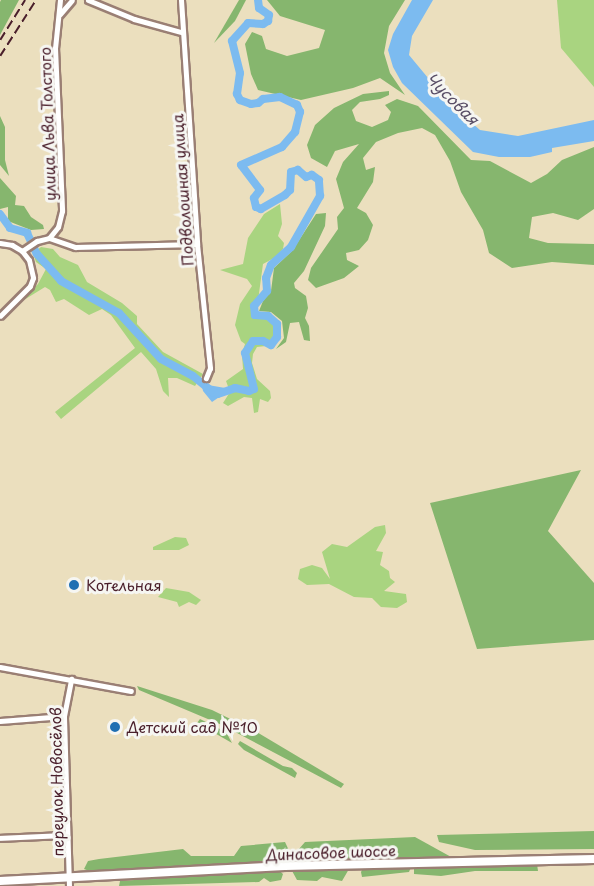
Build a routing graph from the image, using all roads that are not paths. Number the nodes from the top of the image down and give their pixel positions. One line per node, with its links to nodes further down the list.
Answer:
1 (60, 0): 5 (street, улица Льва Толстого)
2 (72, 0): 5 (street)
3 (88, 0): 6 (street)
4 (181, 0): 6 (street, Подволошная улица)
5 (60, 14): 7 (street, улица Льва Толстого)
6 (182, 32): 9 (street, Подволошная улица)
7 (49, 238): 9 (street); 10 (street)
8 (0, 243): 10 (street)
9 (197, 244): 12 (street, Подволошная улица)
10 (22, 251): 11 (street)
11 (0, 316)
12 (206, 378)
13 (0, 667): 14 (street)
14 (70, 679): 15 (street); 16 (street, переулок Новосёлов)
15 (131, 691)
16 (64, 716): 17 (street); 18 (street, переулок Новосёлов)
17 (0, 721)
18 (67, 835): 19 (street); 21 (street, переулок Новосёлов)
19 (0, 838)
20 (594, 859): 21 (street, Динасовое шоссе)
21 (69, 876): 23 (street, Динасовое шоссе); 24 (street, переулок Новосёлов)
22 (0, 881): 23 (street, Динасовое шоссе)
23 (11, 883)
24 (69, 886)

